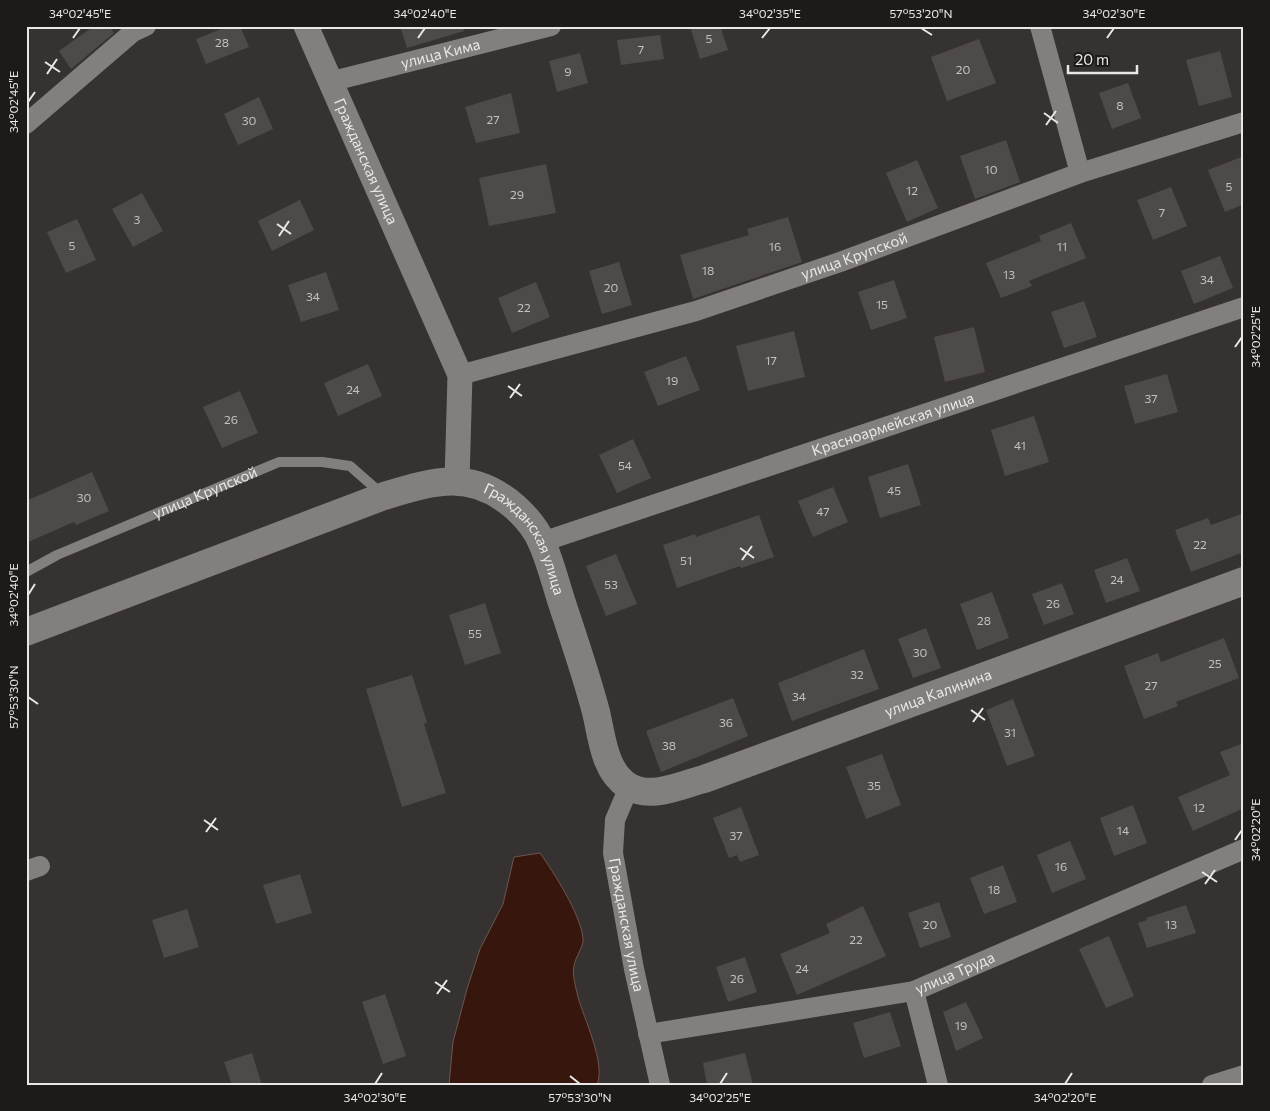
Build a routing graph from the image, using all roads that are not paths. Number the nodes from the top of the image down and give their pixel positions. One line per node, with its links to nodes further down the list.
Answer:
1 (306, 26): 5 (street, Гражданская улица)
2 (551, 26): 5 (street, улица Кима)
3 (1040, 26): 8 (street)
4 (137, 28): 7 (street)
5 (329, 82): 10 (street, Гражданская улица)
6 (1244, 122): 8 (street, улица Крупской)
7 (26, 124)
8 (1080, 173): 10 (street, улица Крупской)
9 (1244, 307): 13 (street, Красноармейская улица)
10 (460, 374): 11 (street, Гражданская улица)
11 (458, 481): 12 (main road); 13 (main road, Гражданская улица)
12 (384, 496): 14 (lane, улица Крупской); 16 (main road)
13 (542, 542): 17 (main road, Гражданская улица)
14 (26, 572)
15 (1244, 581): 17 (main road, улица Калинина)
16 (26, 632)
17 (630, 787): 20 (street, Гражданская улица)
18 (1244, 849): 19 (street, улица Труда)
19 (914, 991): 20 (street, улица Труда); 23 (street)
20 (648, 1034): 22 (street, Гражданская улица)
21 (1244, 1075): 24 (street)
22 (660, 1085)
23 (938, 1085)
24 (1212, 1085)

